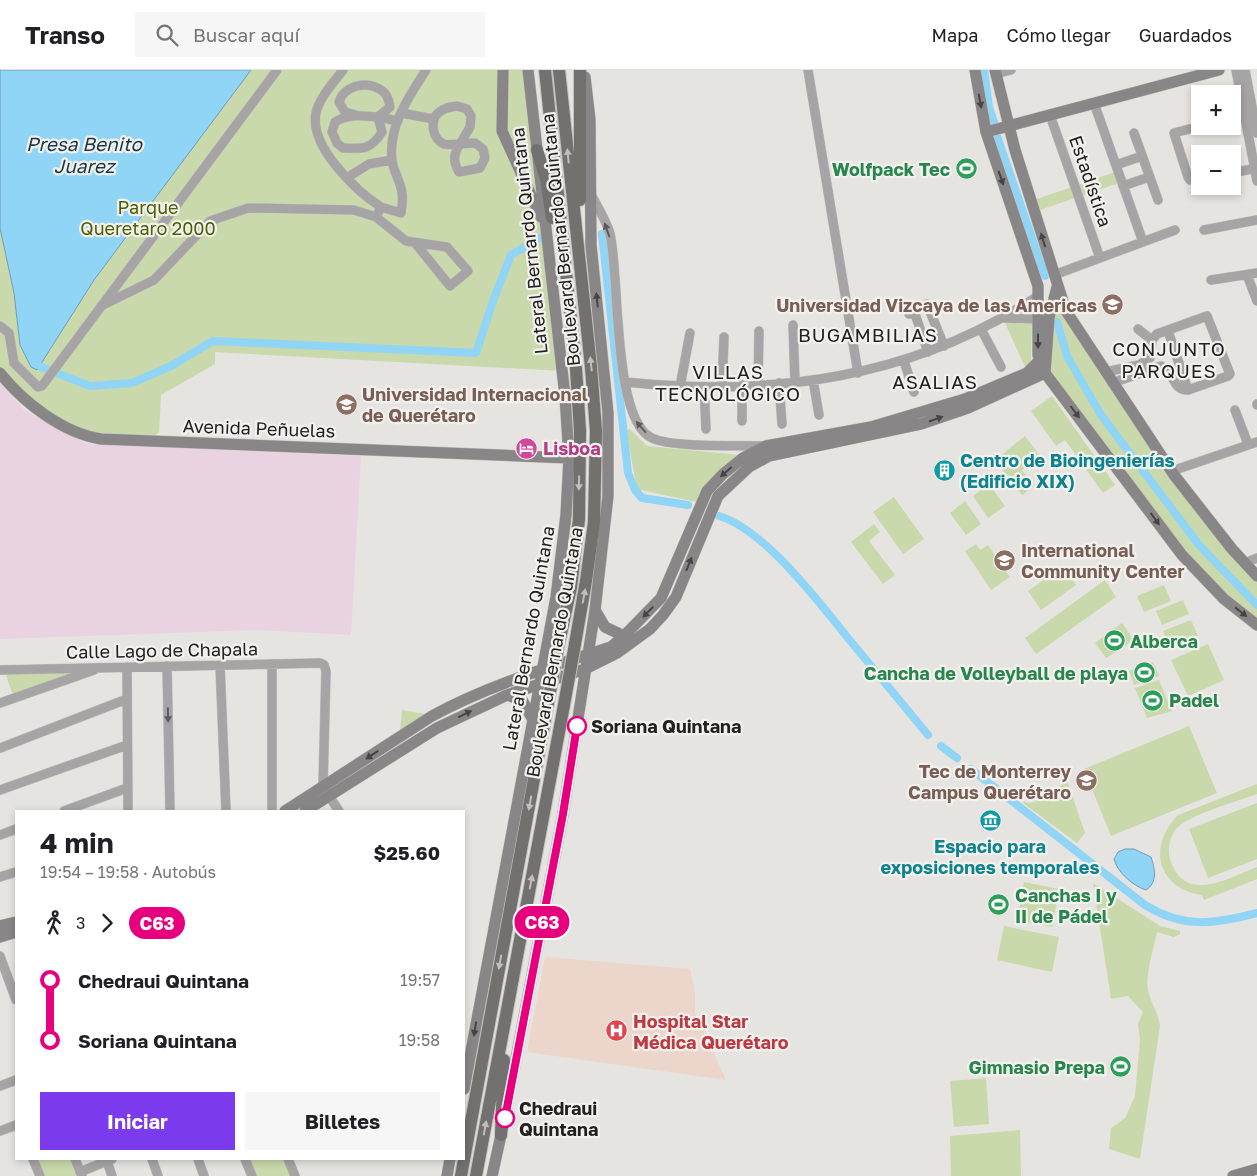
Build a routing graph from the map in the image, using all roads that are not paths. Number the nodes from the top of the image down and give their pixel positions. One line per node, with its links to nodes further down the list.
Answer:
1 (277, 70): 63 (street)
2 (343, 70): 37 (street)
3 (426, 70): 21 (street)
4 (503, 70): 50 (main road, Lateral Bernardo Quintana)
5 (528, 70): 31 (main road, Lateral Bernardo Quintana)
6 (545, 70): 50 (main road, Boulevard Bernardo Quintana)
7 (559, 70): 47 (main road, Boulevard Bernardo Quintana, one-way to 7)
8 (580, 70): 47 (main road)
9 (584, 70): 42 (main road)
10 (808, 70): 83 (street)
11 (975, 70): 28 (main road, one-way to 28)
12 (1010, 70): 16 (street)
13 (1219, 70): 17 (main road)
14 (1236, 70): 22 (street)
15 (1245, 70): 22 (street)
16 (995, 72): 26 (main road)
17 (1182, 75): 18 (main road)
18 (1094, 103): 20 (main road); 34 (street)
19 (356, 115): 23 (street); 23 (street); 23 (street)
20 (1050, 115): 26 (main road); 54 (street, Estadística)
21 (399, 117): 23 (street); 25 (street); 33 (street)
22 (1250, 117): 24 (street); 29 (street); 35 (street)
23 (378, 118)
24 (1241, 118)
25 (434, 119): 25 (street)
26 (1008, 126): 28 (main road); 56 (main road, one-way to 26)
27 (1191, 129): 39 (street)
28 (986, 132): 60 (main road, one-way to 60)
29 (1257, 132)
30 (1134, 133): 32 (street)
31 (537, 150): 50 (main road)
32 (1142, 156): 34 (street); 38 (street)
33 (392, 160): 37 (street); 44 (street)
34 (1116, 165): 41 (street)
35 (1256, 168): 36 (street); 40 (street)
36 (1241, 171)
37 (348, 177): 44 (street)
38 (1149, 177): 41 (street); 43 (street)
39 (1191, 180)
40 (1257, 181)
41 (1124, 186): 52 (street)
42 (592, 196): 47 (main road); 87 (street, one-way to 42)
43 (1158, 200)
44 (381, 208): 45 (street)
45 (376, 217): 53 (street); 63 (street)
46 (1257, 220): 49 (street)
47 (582, 222): 51 (main road, Boulevard Bernardo Quintana)
48 (1175, 230): 52 (street)
49 (1204, 230)
50 (553, 235): 105 (main road, Lateral Bernardo Quintana); 162 (main road, Boulevard Bernardo Quintana, one-way to 162, bridge)
51 (583, 242): 110 (main road, one-way to 51); 155 (main road, Boulevard Bernardo Quintana, one-way to 51, bridge)
52 (1143, 242): 54 (street)
53 (415, 243): 53 (street)
54 (1100, 258): 56 (street)
55 (1257, 273): 57 (street)
56 (1054, 275): 59 (main road)
57 (1247, 275): 58 (street); 61 (street)
58 (1210, 280)
59 (1057, 287): 82 (main road); 84 (main road)
60 (1038, 296): 65 (street); 66 (main road)
61 (1257, 300)
62 (927, 304): 76 (street)
63 (101, 306): 68 (street)
64 (909, 314): 77 (street)
65 (1002, 318): 66 (street); 69 (street)
66 (1038, 319): 79 (main road, one-way to 79)
67 (793, 325): 88 (street)
68 (2, 327)
69 (981, 329): 76 (street); 80 (street)
70 (1138, 329): 75 (street)
71 (759, 331): 91 (street)
72 (1168, 331): 75 (street); 96 (street); 96 (street)
73 (690, 333): 94 (street)
74 (724, 337): 93 (street)
75 (1152, 340): 81 (street)
76 (944, 346): 77 (street)
77 (928, 352): 78 (street)
78 (904, 361): 83 (street); 97 (street)
79 (1040, 361): 84 (main road); 104 (main road)
80 (1001, 367)
81 (1140, 369): 82 (street); 90 (street); 96 (street)
82 (1105, 372): 90 (main road)
83 (858, 373): 86 (street)
84 (1045, 373): 111 (main road, one-way to 111); 115 (main road, one-way to 84)
85 (0, 374): 105 (main road, Avenida Peñuelas)
86 (813, 380): 88 (street); 99 (street)
87 (624, 382): 94 (street); 104 (street, one-way to 87)
88 (796, 382): 89 (street)
89 (779, 383): 91 (street); 101 (street)
90 (1112, 383): 106 (main road)
91 (758, 384): 92 (street)
92 (742, 385): 93 (street); 100 (street)
93 (722, 386): 95 (street)
94 (680, 387): 95 (street)
95 (704, 387): 102 (street)
96 (1188, 390)
97 (914, 392)
98 (1235, 410): 103 (street)
99 (819, 415)
100 (742, 421)
101 (782, 424)
102 (706, 430)
103 (1253, 443): 106 (street)
104 (766, 446): 113 (main road, one-way to 113)
105 (569, 458): 114 (main road, Lateral Bernardo Quintana)
106 (1172, 471): 108 (main road)
107 (1257, 558): 108 (street)
108 (1245, 564): 109 (main road)
109 (1257, 576)
110 (595, 610): 112 (main road); 113 (main road)
111 (1257, 625)
112 (592, 627): 114 (main road); 116 (main road)
113 (624, 636): 115 (main road)
114 (546, 650): 122 (main road, Lateral Bernardo Quintana)
115 (613, 651): 116 (main road); 123 (main road)
116 (588, 655): 122 (main road); 123 (main road)
117 (272, 664): 118 (street, Calle Lago de Chapala); 136 (street, Calle Lago de Chapala); 141 (street)
118 (220, 665): 119 (street, Calle Lago de Chapala); 140 (street)
119 (167, 666): 120 (street, Calle Lago de Chapala); 139 (street, one-way to 139)
120 (127, 667): 121 (street, Calle Lago de Chapala); 127 (street)
121 (102, 668): 124 (street, Calle Lago de Chapala); 130 (street)
122 (543, 668): 125 (main road, Lateral Bernardo Quintana); 136 (main road, one-way to 136)
123 (585, 669): 125 (main road); 129 (main road)
124 (0, 670)
125 (540, 683): 126 (main road); 128 (main road, Lateral Bernardo Quintana)
126 (507, 695): 131 (main road); 136 (main road, one-way to 126)
127 (126, 699): 132 (street); 133 (street)
128 (535, 702): 129 (main road); 131 (main road, Lateral Bernardo Quintana)
129 (580, 702): 161 (main road)
130 (0, 703)
131 (532, 718): 158 (main road, Lateral Bernardo Quintana, one-way to 158)
132 (127, 745): 134 (street); 135 (street)
133 (0, 748)
134 (127, 788): 137 (street); 138 (street)
135 (0, 790)
136 (326, 791): 142 (main road); 143 (main road); 144 (street)
137 (67, 810)
138 (128, 810)
139 (170, 810)
140 (226, 810)
141 (272, 810)
142 (287, 810)
143 (306, 810)
144 (338, 810)
145 (15, 829): 146 (street)
146 (0, 835)
147 (15, 872): 148 (street)
148 (0, 877)
149 (15, 922): 150 (main road)
150 (0, 926)
151 (15, 932): 152 (main road)
152 (0, 937)
153 (0, 956): 154 (street)
154 (15, 997)
155 (506, 1018): 161 (main road); 182 (main road, Boulevard Bernardo Quintana, one-way to 155)
156 (15, 1080): 157 (street)
157 (1, 1083)
158 (465, 1084)
159 (15, 1124): 160 (street)
160 (0, 1131)
161 (502, 1136): 183 (main road)
162 (465, 1153)
163 (33, 1160): 174 (street)
164 (75, 1160): 173 (street)
165 (109, 1160): 173 (street); 175 (street)
166 (152, 1160): 176 (street)
167 (198, 1160): 177 (street)
168 (245, 1160): 178 (street)
169 (288, 1160): 179 (street)
170 (450, 1160): 180 (main road)
171 (463, 1160): 181 (main road, Boulevard Bernardo Quintana)
172 (1257, 1169): 184 (main road)
173 (81, 1174)
174 (40, 1176)
175 (112, 1176)
176 (158, 1176)
177 (204, 1176)
178 (252, 1176)
179 (295, 1176)
180 (446, 1176)
181 (459, 1176)
182 (476, 1176)
183 (492, 1176)
184 (1233, 1176)

